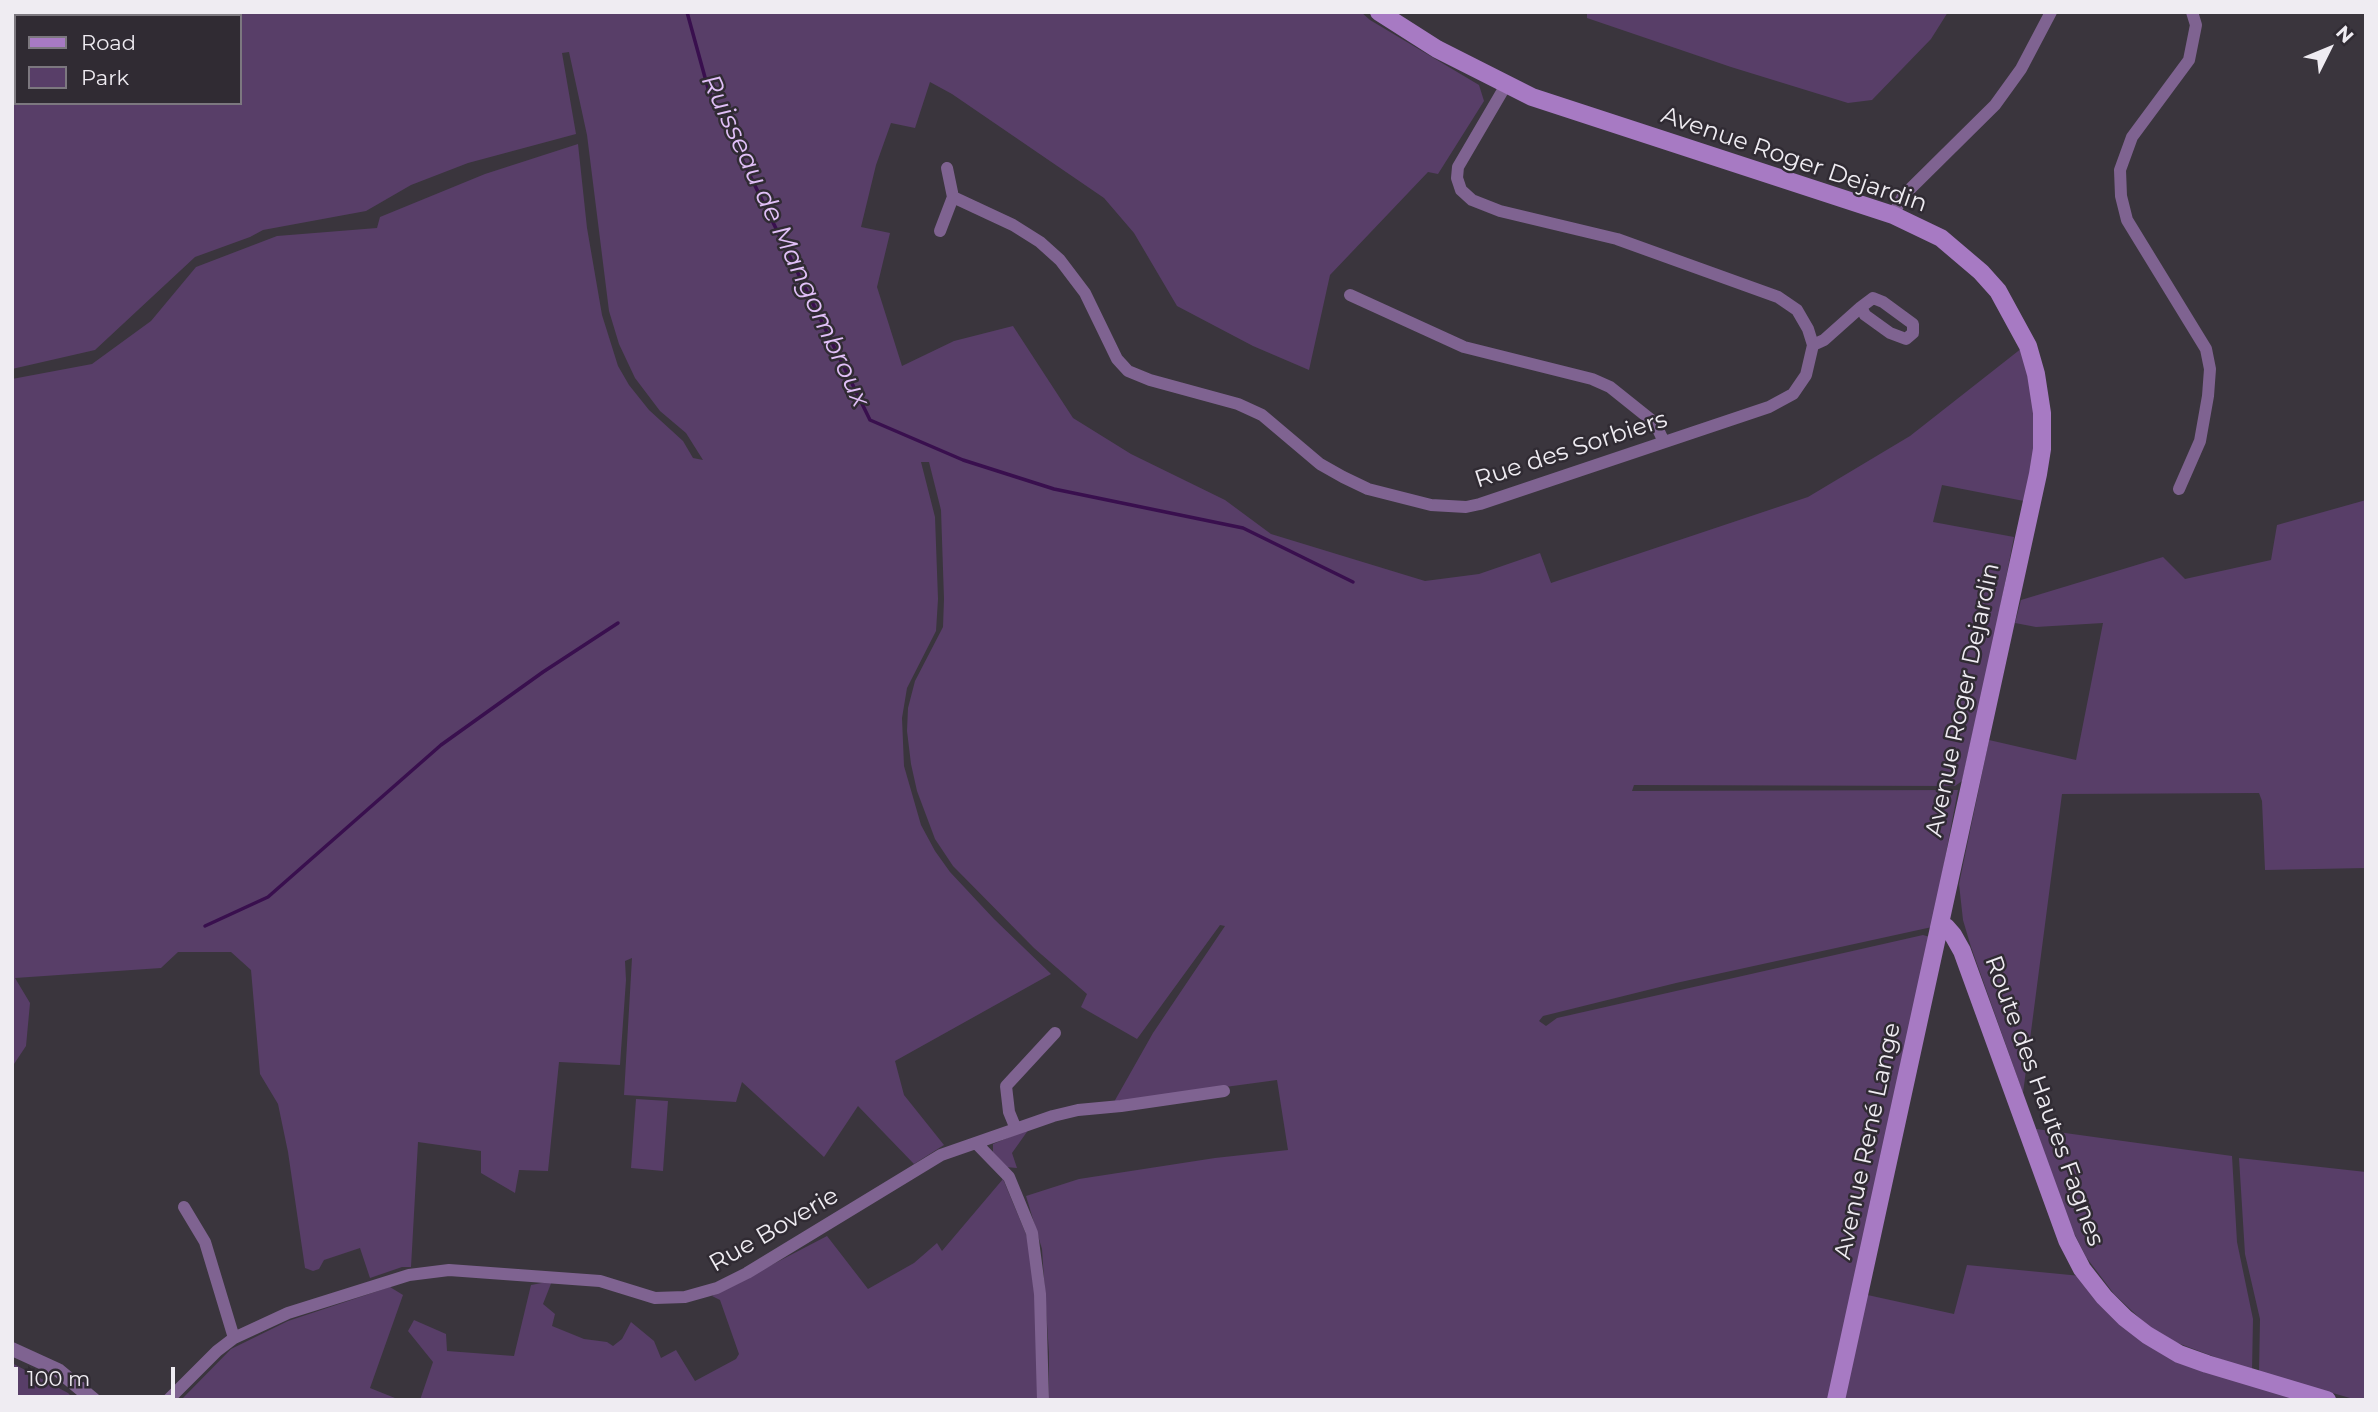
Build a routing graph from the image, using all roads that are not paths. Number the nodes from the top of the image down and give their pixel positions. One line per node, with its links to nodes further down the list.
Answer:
1 (1379, 12): 4 (main road, Avenue Roger Dejardin)
2 (2052, 12): 7 (street)
3 (2192, 12): 13 (street)
4 (1506, 85): 7 (main road, Avenue Roger Dejardin); 11 (street)
5 (947, 168): 6 (street)
6 (953, 197): 8 (street); 12 (street, Rue des Sorbiers)
7 (1893, 215): 14 (main road, Avenue Roger Dejardin)
8 (940, 231)
9 (1350, 295): 12 (street)
10 (1861, 306): 11 (street)
11 (1813, 345): 12 (street, Rue des Sorbiers)
12 (1664, 442)
13 (2179, 489)
14 (1947, 892): 15 (main road, Avenue René Lange)
15 (1940, 925): 23 (main road, Route des Hautes Fagnes); 27 (main road, Avenue René Lange)
16 (1055, 1032): 18 (street)
17 (1224, 1091): 18 (street, Rue Boverie)
18 (1016, 1129): 19 (street, Rue Boverie)
19 (977, 1144): 21 (street, Rue Boverie); 26 (street)
20 (184, 1207): 21 (street)
21 (234, 1338): 25 (street, Rue Boverie)
22 (12, 1349): 24 (street)
23 (2321, 1399)
24 (94, 1400)
25 (168, 1400)
26 (1043, 1400)
27 (1836, 1400)

